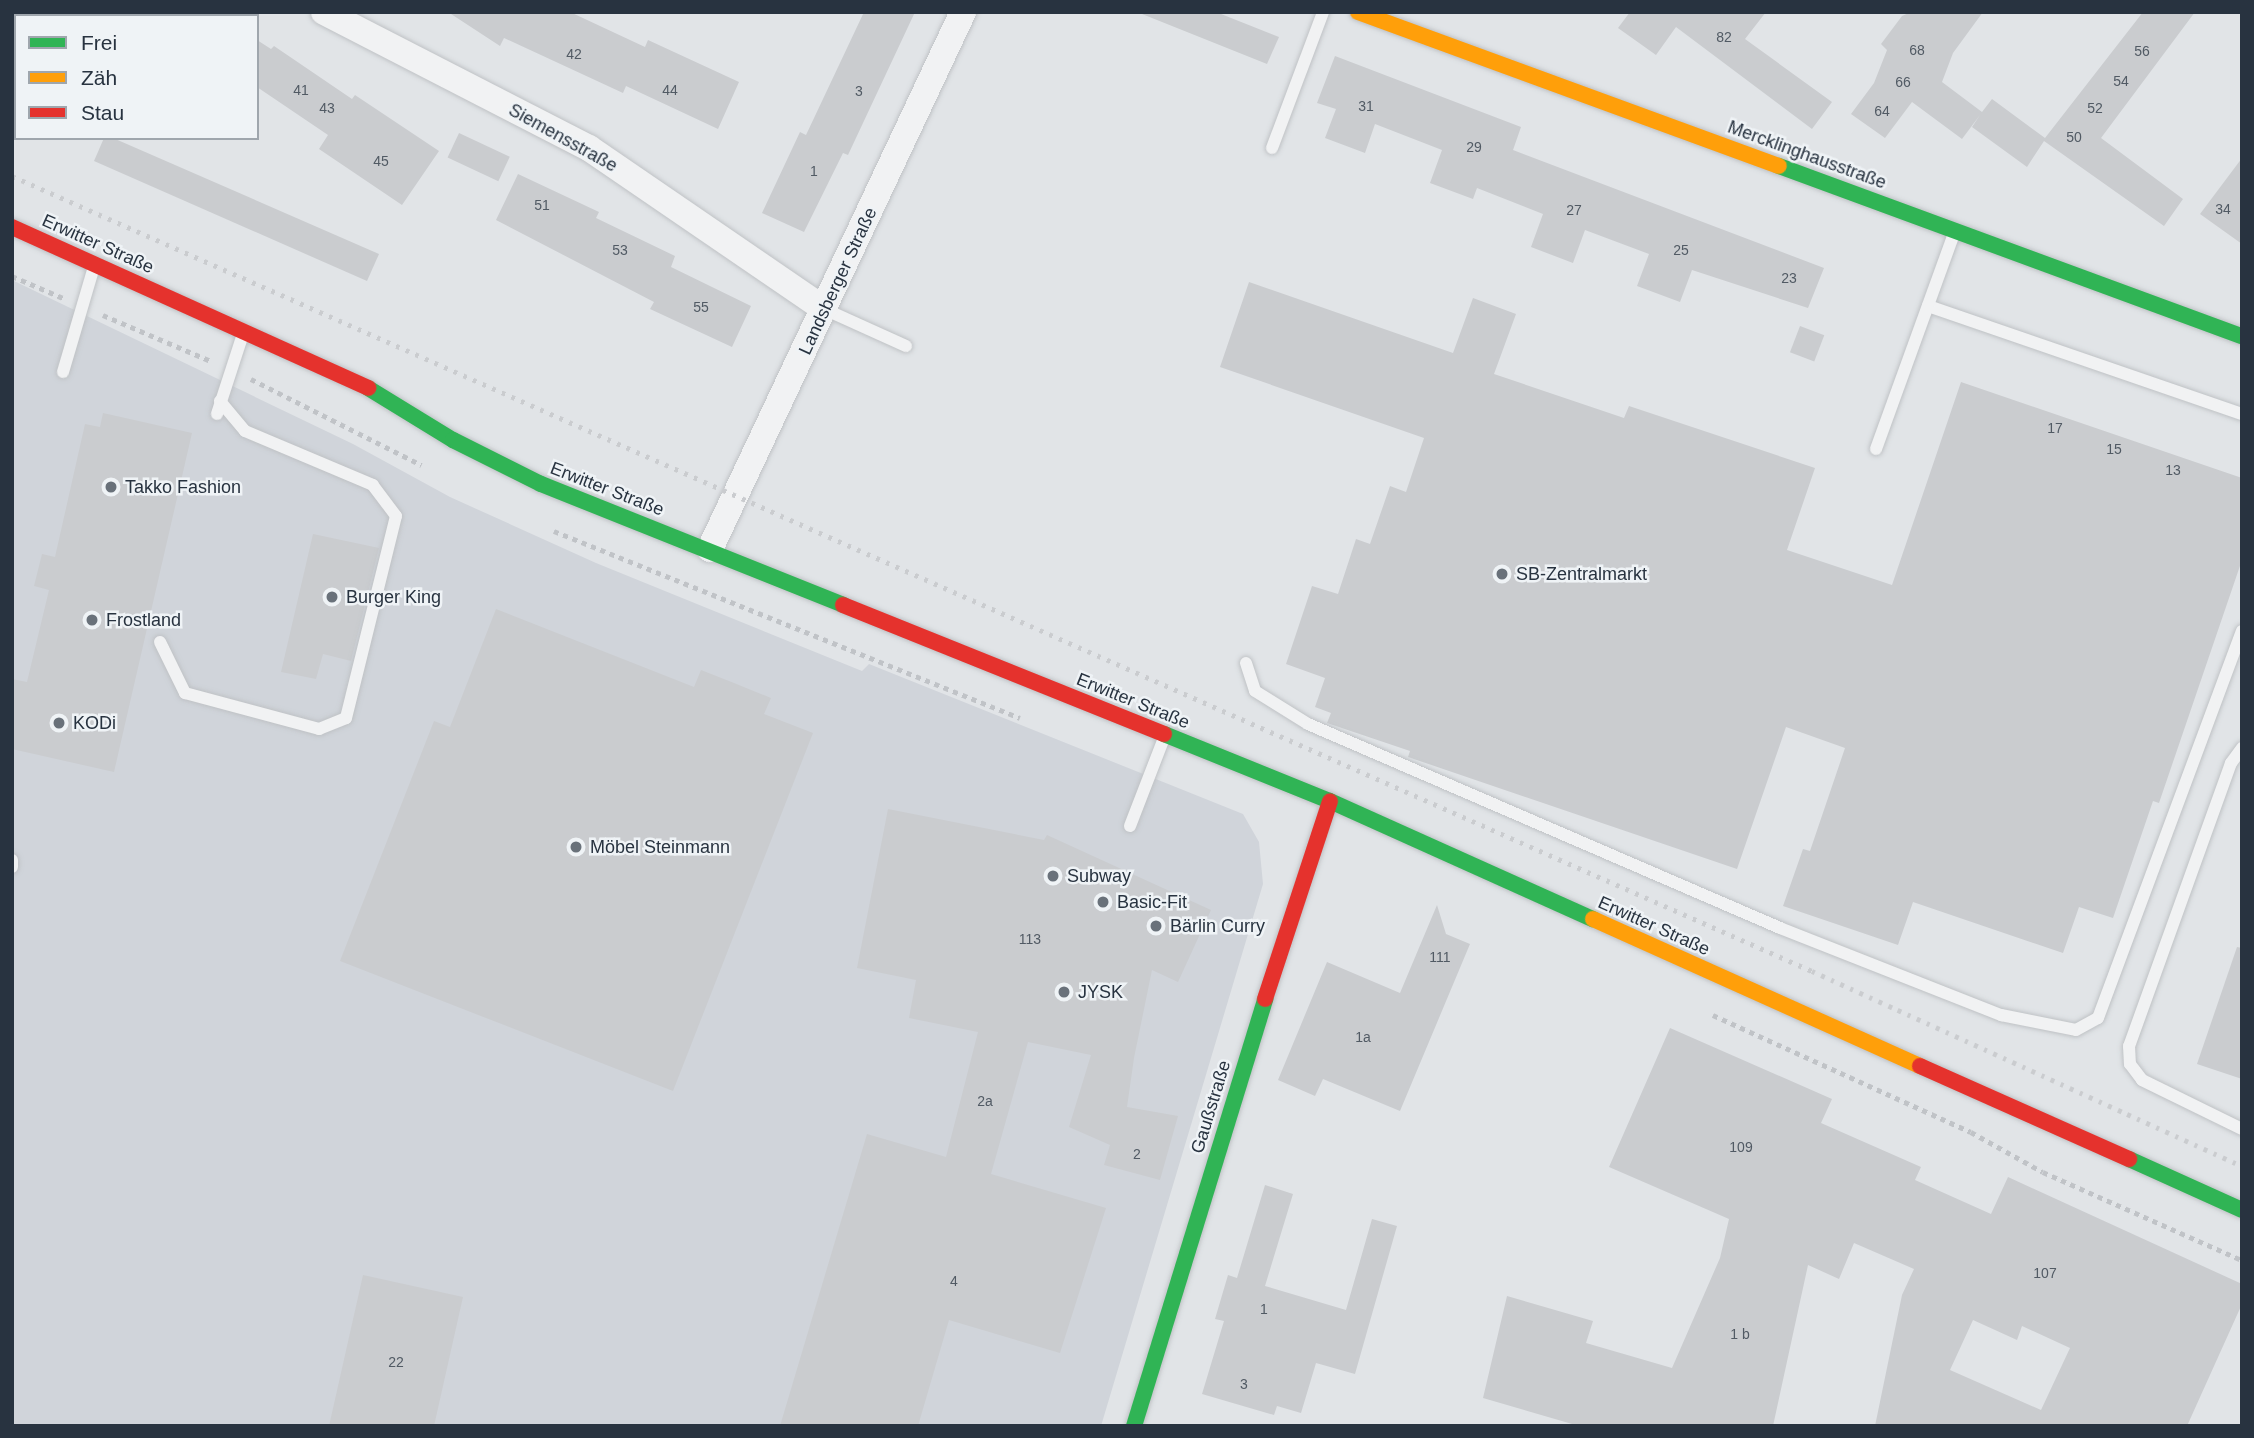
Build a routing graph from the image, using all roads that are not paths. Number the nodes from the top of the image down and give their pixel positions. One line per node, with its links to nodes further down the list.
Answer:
1 (962, 12): 10 (street, Landsberger Straße)
2 (1323, 12): 5 (lane)
3 (1358, 12): 7 (main road, Mercklinghausstraße)
4 (336, 15): 10 (street, Siemensstraße)
5 (1272, 149)
6 (12, 227): 8 (main road, Erwitter Straße)
7 (1956, 230): 9 (lane); 12 (main road, Mercklinghausstraße)
8 (96, 263): 11 (main road, Erwitter Straße); 14 (lane)
9 (1928, 306): 15 (lane); 16 (lane)
10 (824, 309): 13 (lane); 17 (street, Landsberger Straße)
11 (244, 331): 17 (main road, Erwitter Straße); 19 (lane)
12 (2242, 336)
13 (906, 346)
14 (63, 372)
15 (2242, 415)
16 (1876, 449)
17 (710, 549): 21 (main road, Erwitter Straße)
18 (2242, 631): 20 (lane)
19 (160, 642)
20 (1246, 663)
21 (1166, 735): 23 (main road, Erwitter Straße); 24 (lane)
22 (2242, 748): 27 (lane)
23 (1330, 802): 28 (main road, Erwitter Straße); 29 (main road, Gaußstraße)
24 (1130, 826)
25 (12, 860): 26 (lane)
26 (12, 867)
27 (2242, 1129)
28 (2242, 1210)
29 (1134, 1426)

